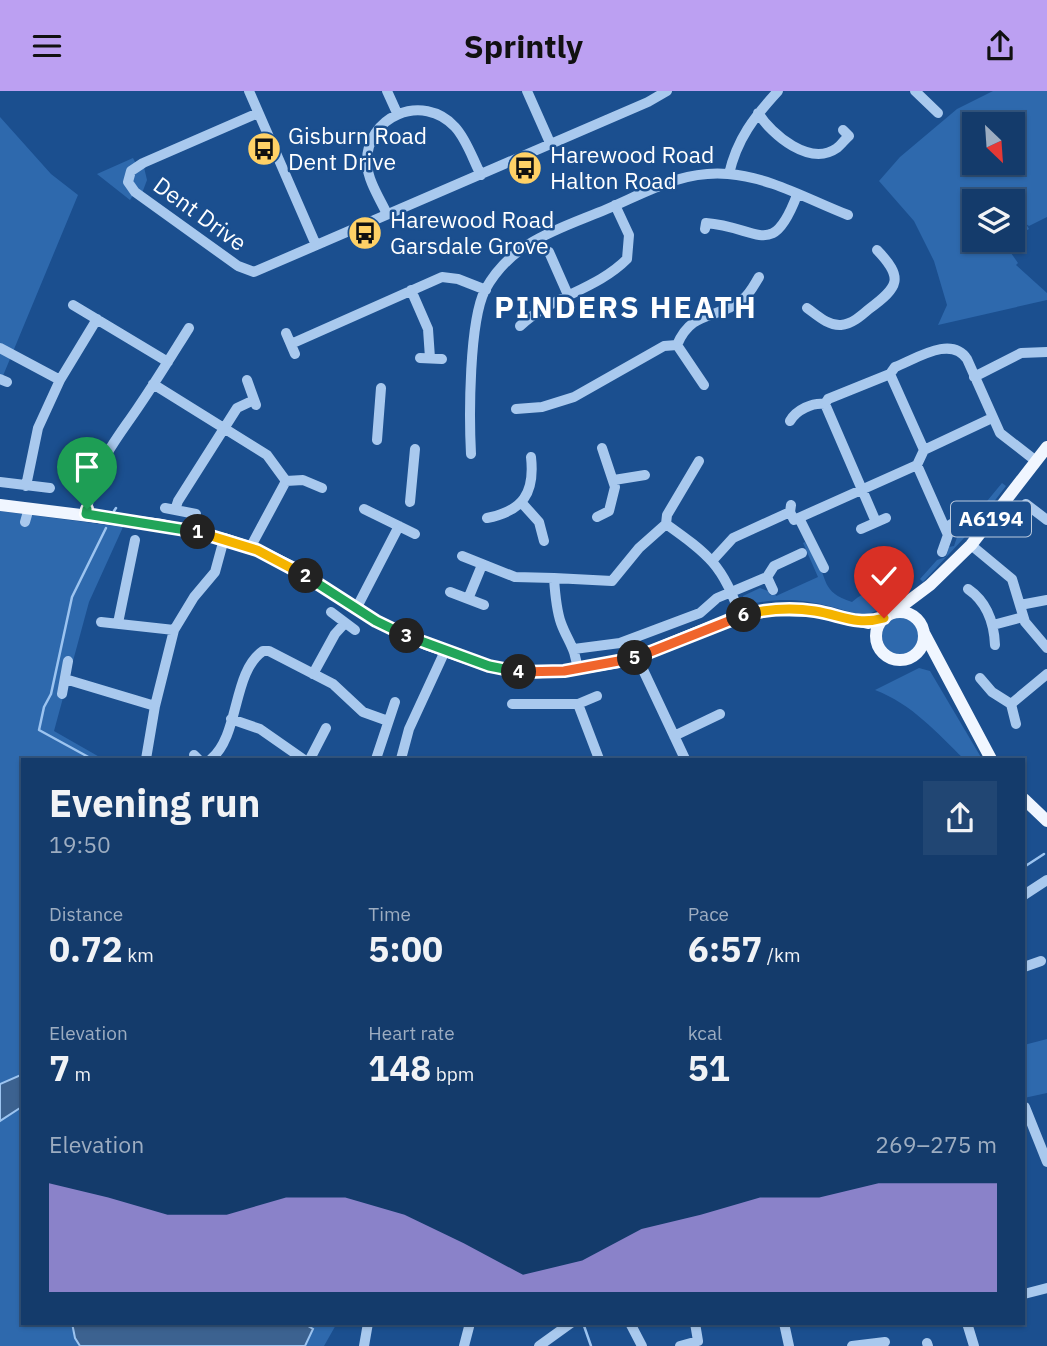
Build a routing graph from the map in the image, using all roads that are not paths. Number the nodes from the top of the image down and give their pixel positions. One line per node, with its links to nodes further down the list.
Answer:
1 (249, 91): 7 (street)
2 (387, 91): 8 (street)
3 (527, 91): 12 (street)
4 (778, 91): 9 (street)
5 (915, 91): 10 (street)
6 (663, 92): 12 (street)
7 (258, 113): 20 (street); 20 (street, Dent Drive)
8 (397, 113): 14 (street); 17 (street)
9 (758, 113): 11 (street); 13 (street)
10 (938, 113)
11 (843, 130)
12 (551, 145): 14 (street)
13 (729, 174): 15 (street); 16 (street)
14 (481, 175): 17 (street)
15 (797, 195): 18 (street); 19 (street)
16 (615, 205): 25 (street); 26 (street)
17 (387, 214): 20 (street)
18 (848, 215)
19 (705, 229)
20 (316, 245)
21 (877, 250): 28 (street)
22 (549, 252): 26 (street)
23 (759, 277): 33 (street)
24 (411, 290): 25 (street); 32 (street); 36 (street)
25 (486, 290): 55 (street)
26 (568, 295): 30 (street)
27 (73, 305): 29 (street)
28 (807, 308)
29 (97, 319): 37 (street); 40 (street)
30 (520, 326)
31 (189, 328): 37 (street)
32 (286, 333)
33 (677, 345): 43 (street); 46 (street)
34 (0, 348): 40 (street)
35 (1047, 352): 39 (street)
36 (442, 359)
37 (167, 362): 42 (street)
38 (890, 374): 39 (street); 45 (street); 54 (street)
39 (974, 377): 47 (street)
40 (60, 380): 65 (street)
41 (247, 380): 49 (street)
42 (153, 384): 49 (street); 78 (street)
43 (705, 385)
44 (381, 388): 50 (street)
45 (825, 404): 48 (street); 69 (street)
46 (521, 406)
47 (992, 418): 54 (street); 58 (street)
48 (790, 421)
49 (225, 428): 62 (street); 79 (street)
50 (377, 440)
51 (602, 447): 61 (street)
52 (1047, 447): 58 (main road, A6194)
53 (415, 449): 70 (street)
54 (924, 450): 59 (street)
55 (471, 454)
56 (531, 457): 71 (street)
57 (699, 461): 64 (street)
58 (1036, 461): 92 (main road, A6194)
59 (917, 465): 69 (street); 86 (street)
60 (638, 478): 61 (street)
61 (614, 480): 80 (street)
62 (286, 481): 67 (street); 93 (street)
63 (0, 482): 65 (street)
64 (687, 483): 68 (street); 84 (street)
65 (26, 486): 66 (street)
66 (50, 488)
67 (322, 488)
68 (697, 489)
69 (861, 490): 77 (street); 87 (street)
70 (410, 502)
71 (521, 502): 81 (street); 91 (street)
72 (0, 505): 74 (main road)
73 (1026, 505): 82 (street)
74 (29, 508): 78 (main road); 83 (street)
75 (364, 509): 85 (street)
76 (976, 509): 86 (street)
77 (793, 512): 97 (street); 99 (street)
78 (86, 514): 89 (main road)
79 (196, 514)
80 (597, 517)
81 (486, 518)
82 (1047, 520)
83 (25, 522)
84 (666, 524): 97 (street); 101 (street)
85 (399, 526): 88 (street); 111 (street)
86 (946, 528): 94 (street)
87 (861, 529)
88 (415, 534)
89 (224, 539): 93 (main road); 122 (street)
90 (135, 540): 118 (street)
91 (544, 541)
92 (971, 545): 102 (main road, A6194); 110 (street)
93 (250, 548): 111 (main road)
94 (942, 552)
95 (802, 553): 100 (street)
96 (461, 556): 98 (street)
97 (712, 561): 106 (street)
98 (482, 565): 101 (street); 107 (street)
99 (824, 568)
100 (767, 577): 104 (street); 106 (street)
101 (554, 579): 127 (street)
102 (930, 585): 113 (main road, A6194); 121 (main road, A6194)
103 (968, 589): 120 (street)
104 (773, 590)
105 (450, 592): 107 (street)
106 (733, 593): 114 (street); 127 (street)
107 (468, 599): 109 (street)
108 (1047, 600): 110 (street)
109 (484, 605)
110 (1020, 605): 115 (street)
111 (356, 609): 128 (main road)
112 (331, 612): 119 (street)
113 (889, 615): 116 (main road); 121 (main road); 124 (main road)
114 (740, 616): 116 (main road); 129 (main road)
115 (1023, 617): 120 (street); 126 (street)
116 (849, 620): 124 (main road)
117 (101, 622): 118 (street)
118 (118, 623): 122 (street)
119 (345, 623): 123 (street); 134 (street)
120 (993, 625): 125 (street)
121 (922, 628): 130 (main road, A6194); 133 (main road)
122 (174, 630): 144 (street)
123 (355, 630)
124 (876, 642): 130 (main road)
125 (996, 645)
126 (1047, 648)
127 (575, 649): 132 (street)
128 (441, 650): 132 (main road); 156 (street)
129 (637, 657): 132 (main road); 150 (street)
130 (912, 657): 133 (main road)
131 (68, 661): 137 (street)
132 (577, 670)
133 (945, 673): 159 (main road)
134 (313, 674): 146 (street); 147 (street)
135 (1047, 674): 143 (street)
136 (980, 678): 143 (street)
137 (65, 679): 138 (street); 144 (street)
138 (62, 694)
139 (597, 696): 142 (street)
140 (395, 702): 147 (street)
141 (512, 703): 142 (street)
142 (578, 704): 157 (street)
143 (1011, 704): 148 (street)
144 (155, 706): 151 (street)
145 (720, 714): 150 (street)
146 (232, 719): 152 (street); 153 (street)
147 (388, 721): 155 (street)
148 (1016, 724)
149 (327, 728): 154 (street)
150 (674, 736): 158 (street)
151 (146, 758)
152 (212, 758)
153 (302, 758)
154 (311, 758)
155 (376, 758)
156 (401, 758)
157 (599, 758)
158 (685, 758)
159 (990, 758)
160 (1025, 800): 161 (main road)
161 (1047, 821)
162 (1047, 880): 163 (street)
163 (1025, 894)
164 (1040, 960): 165 (street)
165 (1025, 967)
166 (1037, 1102): 167 (street)
167 (1025, 1107): 168 (street)
168 (1047, 1162)
169 (1047, 1288): 170 (street)
170 (1025, 1294)
171 (368, 1325): 180 (street)
172 (469, 1325): 181 (street)
173 (568, 1325): 182 (street)
174 (631, 1325): 183 (street)
175 (695, 1325): 184 (street)
176 (784, 1325): 185 (street)
177 (968, 1325): 187 (street)
178 (885, 1342): 179 (street)
179 (867, 1345): 186 (street)
180 (363, 1346)
181 (464, 1346)
182 (539, 1346)
183 (642, 1346)
184 (680, 1346)
185 (789, 1346)
186 (852, 1346)
187 (974, 1346)

